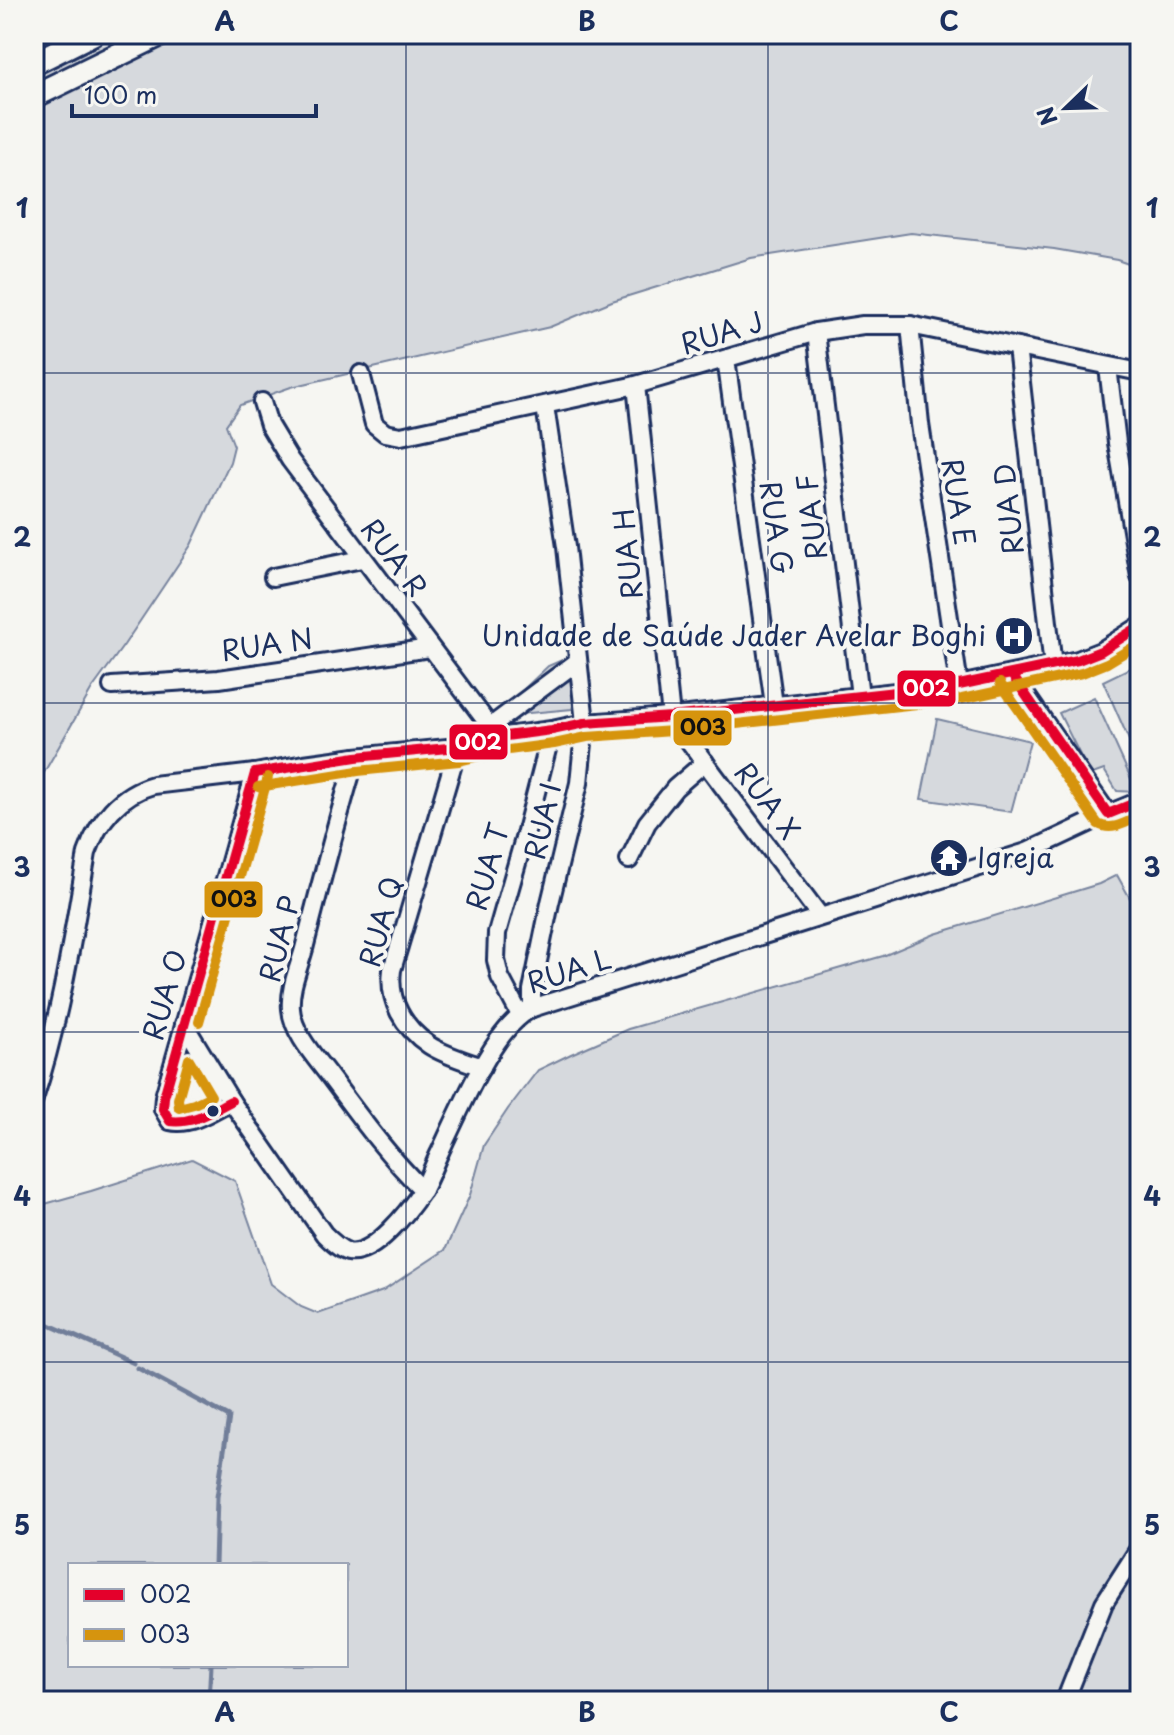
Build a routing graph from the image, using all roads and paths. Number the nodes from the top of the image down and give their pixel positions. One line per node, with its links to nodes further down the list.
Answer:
1 (92, 34): 3 (street)
2 (161, 34): 4 (street)
3 (34, 63)
4 (34, 96)
5 (910, 325): 6 (street, RUA J); 7 (street, RUA J); 23 (street, RUA E)
6 (816, 332): 8 (street, RUA J); 25 (street, RUA F)
7 (1017, 347): 9 (street, RUA J); 21 (street, RUA D)
8 (726, 359): 12 (street, RUA J); 26 (street, RUA G)
9 (1108, 367): 10 (street, RUA J); 17 (street)
10 (1140, 372)
11 (361, 374): 14 (street, RUA J)
12 (636, 385): 14 (street, RUA J); 27 (street, RUA H)
13 (262, 402): 15 (street, RUA R)
14 (545, 406): 20 (street, RUA I)
15 (362, 559): 16 (street); 19 (street, RUA R)
16 (273, 577)
17 (1140, 577)
18 (1140, 626): 21 (street)
19 (430, 648): 24 (street, RUA N); 30 (street, RUA R)
20 (578, 661): 28 (street, RUA I); 30 (street)
21 (1053, 667): 22 (street)
22 (1012, 675): 23 (street); 36 (street)
23 (959, 685): 25 (street)
24 (112, 686)
25 (860, 696): 26 (street)
26 (774, 705): 27 (street)
27 (671, 717): 28 (street); 33 (street, RUA X)
28 (585, 723): 29 (street); 39 (street, RUA I)
29 (552, 730): 30 (street); 39 (street, RUA T)
30 (494, 732): 31 (street)
31 (458, 747): 32 (street); 41 (street, RUA Q)
32 (356, 757): 34 (street); 44 (street, RUA P)
33 (705, 762): 37 (street); 38 (street, RUA X)
34 (255, 773): 40 (street, RUA O); 42 (street)
35 (1140, 801): 36 (street, RUA L)
36 (1108, 814): 38 (street, RUA L)
37 (629, 860)
38 (820, 916): 39 (street, RUA L)
39 (526, 1011): 41 (street, RUA L)
40 (184, 1024): 43 (street, RUA L); 43 (street, RUA O)
41 (482, 1067): 44 (street, RUA L)
42 (34, 1099)
43 (231, 1101): 44 (street, RUA L)
44 (423, 1190)
45 (1140, 1547): 46 (street)
46 (1065, 1701)

